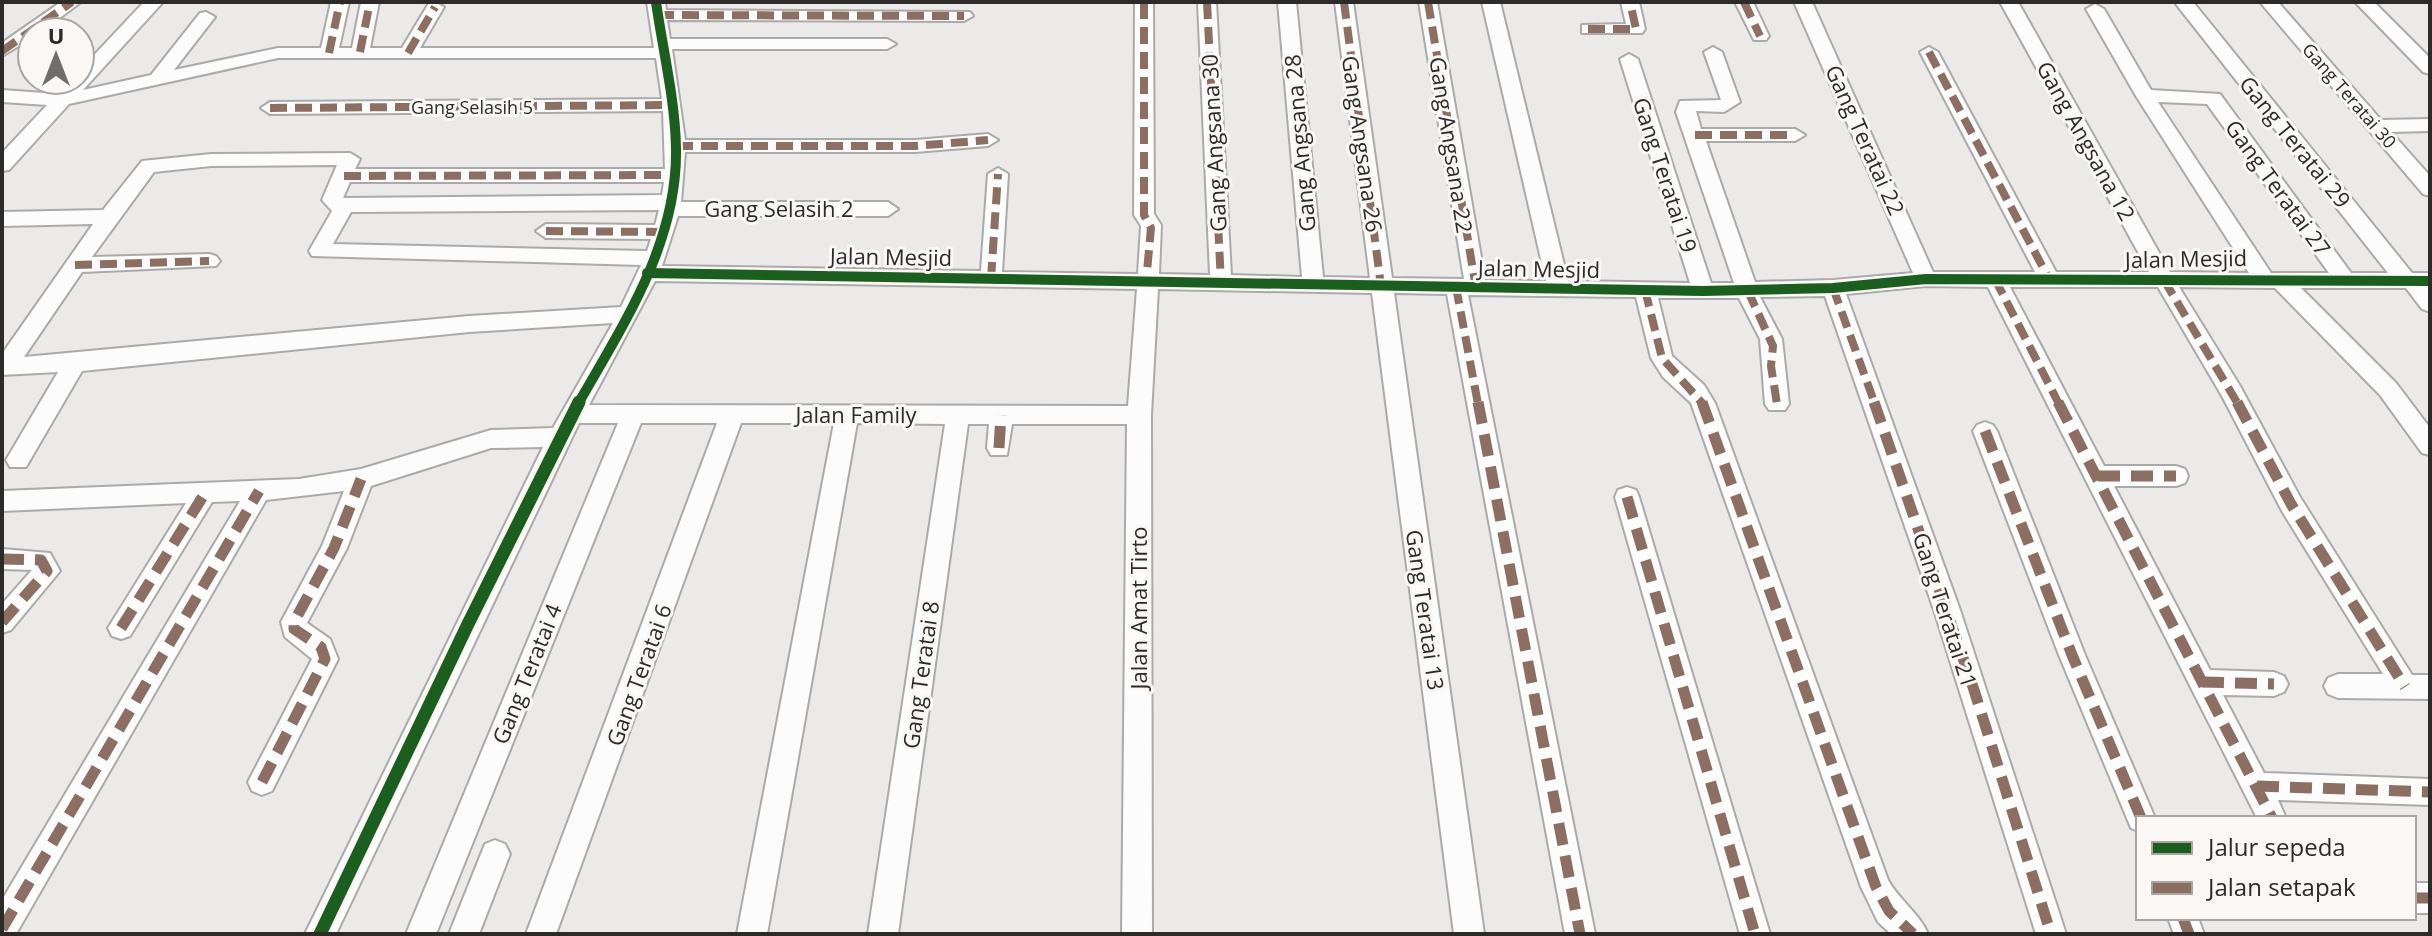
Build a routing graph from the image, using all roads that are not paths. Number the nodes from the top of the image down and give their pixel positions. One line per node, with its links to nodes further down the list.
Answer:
1 (72, 2): 25 (street)
2 (154, 2): 39 (street)
3 (340, 2): 32 (street)
4 (370, 2): 29 (street)
5 (1144, 2): 70 (street, Jalan Amat Tirto)
6 (1207, 2): 71 (street, Gang Angsana 30)
7 (1287, 2): 72 (street, Gang Angsana 28)
8 (1344, 2): 73 (street, Gang Angsana 26)
9 (1428, 2): 74 (street, Gang Angsana 22)
10 (1491, 2): 76 (street)
11 (1630, 2): 23 (street)
12 (1744, 2): 24 (street)
13 (1803, 2): 64 (street, Gang Teratai 22)
14 (2009, 2): 67 (street, Gang Angsana 12)
15 (2269, 2): 43 (street, Gang Teratai 30)
16 (2364, 2): 35 (street)
17 (2185, 4): 69 (street, Gang Teratai 29)
18 (435, 7): 33 (street)
19 (657, 8): 21 (street); 27 (street)
20 (2095, 9): 38 (street)
21 (964, 16)
22 (206, 17): 36 (street)
23 (1588, 29)
24 (1760, 36)
25 (10, 37): 28 (street)
26 (887, 44): 27 (street)
27 (662, 48): 33 (street); 40 (street)
28 (2, 51)
29 (360, 52): 32 (street); 33 (street)
30 (1713, 52): 44 (street)
31 (1929, 52): 66 (street)
32 (329, 53): 36 (street)
33 (408, 53)
34 (1629, 59): 78 (street, Gang Teratai 19)
35 (2430, 68)
36 (159, 77): 39 (street)
37 (2, 96): 39 (street)
38 (2145, 96): 62 (street); 68 (street, Gang Teratai 27)
39 (62, 100): 48 (street)
40 (673, 105): 41 (street, Gang Selasih 5); 47 (street)
41 (270, 108)
42 (2430, 125): 43 (street)
43 (2375, 126): 52 (street, Gang Teratai 30)
44 (1695, 135): 45 (street); 79 (street)
45 (1795, 135)
46 (988, 140): 47 (street)
47 (676, 146): 50 (street)
48 (2, 165)
49 (998, 174): 63 (street)
50 (675, 175): 51 (street); 55 (street)
51 (344, 176): 53 (street); 56 (street)
52 (2430, 189)
53 (345, 205): 55 (street); 61 (street, Jalan Mesjid)
54 (888, 209): 55 (street, Gang Selasih 2)
55 (668, 214): 58 (street); 61 (street)
56 (109, 217): 57 (street); 60 (street)
57 (2, 219)
58 (546, 231)
59 (209, 261): 60 (street)
60 (75, 265): 83 (street)
61 (650, 265): 63 (street, Jalan Mesjid); 81 (street)
62 (2271, 278): 67 (street, Jalan Mesjid); 68 (street, Jalan Mesjid); 94 (street)
63 (991, 279): 70 (street, Jalan Mesjid)
64 (1926, 279): 65 (street, Jalan Mesjid); 75 (street, Jalan Mesjid)
65 (1995, 279): 66 (street, Jalan Mesjid); 97 (street)
66 (2049, 279): 67 (street, Jalan Mesjid)
67 (2164, 280): 110 (street, Gang Angsana 12)
68 (2345, 280): 69 (street, Jalan Mesjid)
69 (2416, 281): 80 (street, Gang Teratai 29)
70 (1146, 282): 71 (street, Jalan Mesjid); 91 (street, Jalan Amat Tirto)
71 (1221, 283): 72 (street, Jalan Mesjid)
72 (1313, 285): 73 (street, Jalan Mesjid)
73 (1381, 286): 74 (street, Jalan Mesjid); 125 (street, Gang Teratai 13)
74 (1466, 287): 76 (street, Jalan Mesjid); 126 (street, Gang Angsana 22)
75 (1833, 288): 79 (street, Jalan Mesjid); 129 (street, Gang Teratai 21)
76 (1559, 289): 77 (street, Jalan Mesjid)
77 (1645, 290): 78 (street, Jalan Mesjid); 128 (street)
78 (1703, 291): 79 (street, Jalan Mesjid)
79 (1748, 291): 84 (street)
80 (2430, 304)
81 (629, 314): 82 (street); 85 (street)
82 (75, 363): 83 (street); 96 (street)
83 (4, 367)
84 (1777, 404)
85 (572, 414): 86 (street, Jalan Family); 93 (street)
86 (633, 414): 87 (street, Jalan Family); 119 (street, Gang Teratai 4)
87 (732, 415): 88 (street, Jalan Family); 121 (street, Gang Teratai 6)
88 (847, 415): 89 (street, Jalan Family); 122 (street)
89 (958, 415): 90 (street, Jalan Family); 123 (street, Gang Teratai 8)
90 (1001, 415): 91 (street, Jalan Family); 95 (street)
91 (1139, 415): 124 (street, Jalan Amat Tirto)
92 (1985, 431): 114 (street)
93 (561, 437): 99 (street); 118 (street)
94 (2430, 446)
95 (999, 448)
96 (18, 460)
97 (2098, 476): 98 (street); 107 (street)
98 (2176, 476)
99 (361, 479): 100 (street); 111 (street)
100 (259, 491): 101 (street); 117 (street)
101 (205, 493): 103 (street); 106 (street)
102 (1627, 497): 127 (street)
103 (2, 501)
104 (2, 559): 105 (street)
105 (2, 622)
106 (121, 628)
107 (2202, 682): 108 (street); 112 (street)
108 (2274, 684)
109 (2338, 686): 110 (street)
110 (2417, 687)
111 (262, 782)
112 (2257, 786): 113 (street); 115 (street)
113 (2430, 792)
114 (2140, 816)
115 (2271, 816)
116 (495, 854): 120 (street)
117 (2, 929)
118 (320, 934)
119 (421, 934)
120 (464, 934)
121 (541, 934)
122 (752, 934)
123 (883, 934)
124 (1137, 934)
125 (1469, 934)
126 (1580, 934)
127 (1755, 934)
128 (1913, 934)
129 (2051, 934)

